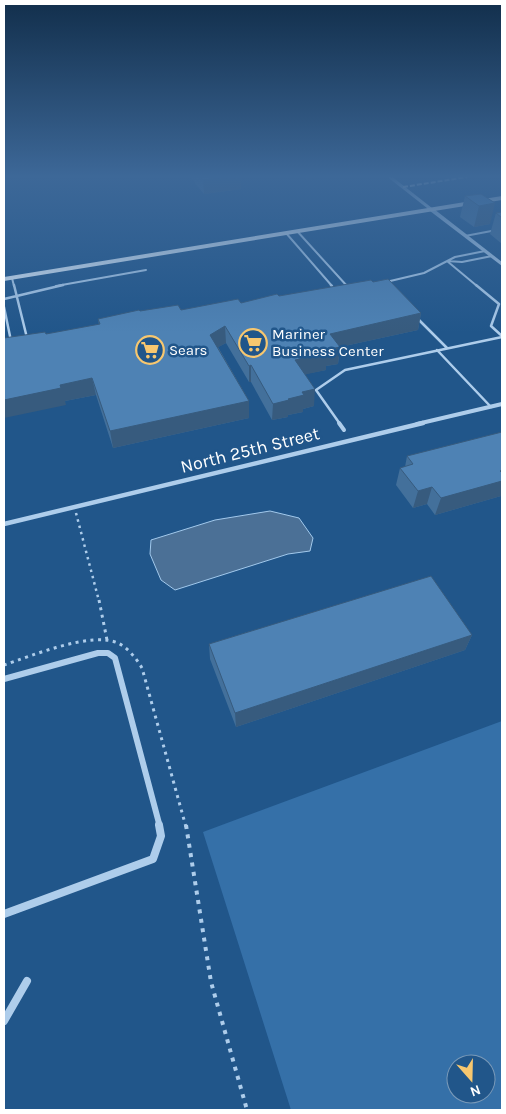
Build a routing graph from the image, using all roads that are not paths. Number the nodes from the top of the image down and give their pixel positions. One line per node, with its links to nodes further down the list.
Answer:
1 (311, 229): 4 (main road)
2 (457, 229): 6 (street)
3 (502, 229): 6 (lane)
4 (298, 231): 5 (main road); 15 (lane)
5 (286, 233): 12 (main road); 15 (lane)
6 (466, 236): 7 (street)
7 (485, 250): 8 (street); 9 (lane)
8 (492, 256): 9 (lane); 10 (street)
9 (447, 261): 14 (lane); 21 (lane)
10 (502, 264)
11 (146, 270): 17 (lane)
12 (12, 278): 13 (main road); 17 (lane)
13 (4, 279)
14 (387, 287)
15 (336, 291): 16 (lane)
16 (327, 293)
17 (17, 297): 18 (lane); 22 (lane)
18 (4, 299)
19 (4, 307): 23 (lane)
20 (416, 317): 24 (lane)
21 (502, 336): 24 (lane)
22 (29, 345)
23 (13, 348)
24 (447, 348): 25 (lane)
25 (437, 350): 27 (lane); 28 (lane)
26 (502, 404): 27 (street, North 25th Street)
27 (491, 407): 29 (street, North 25th Street)
28 (344, 430)
29 (4, 524)
30 (4, 679): 31 (street)
31 (4, 914)
32 (27, 981): 33 (street)
33 (4, 1021)

